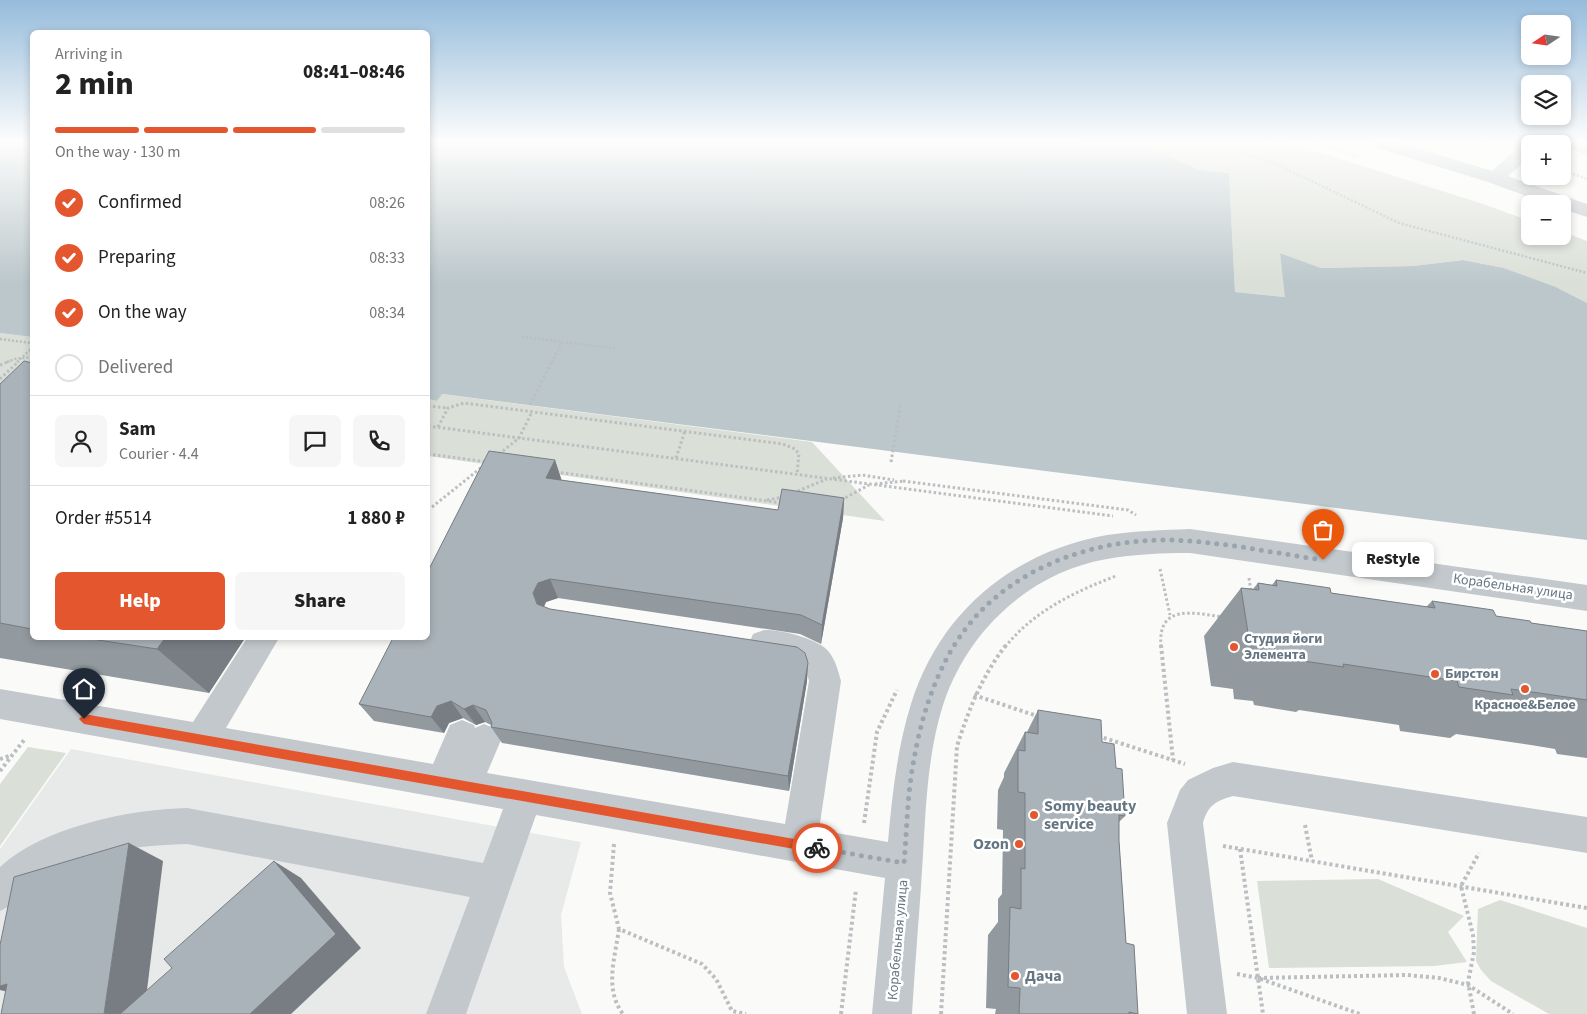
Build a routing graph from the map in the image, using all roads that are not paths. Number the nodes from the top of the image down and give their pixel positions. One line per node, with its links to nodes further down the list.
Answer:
1 (1527, 189): 2 (street)
2 (1587, 211)
3 (1587, 598): 13 (street, Корабельная улица)
4 (732, 639): 12 (street)
5 (263, 640): 8 (street)
6 (0, 704): 8 (street)
7 (473, 738): 9 (street)
8 (200, 740): 9 (street)
9 (454, 784): 10 (street)
10 (525, 796): 12 (street); 14 (street)
11 (1587, 835): 18 (street)
12 (799, 845): 13 (street)
13 (904, 863): 17 (street, Корабельная улица)
14 (493, 884): 15 (street); 16 (street)
15 (0, 892)
16 (446, 1014)
17 (892, 1014)
18 (1207, 1014)

